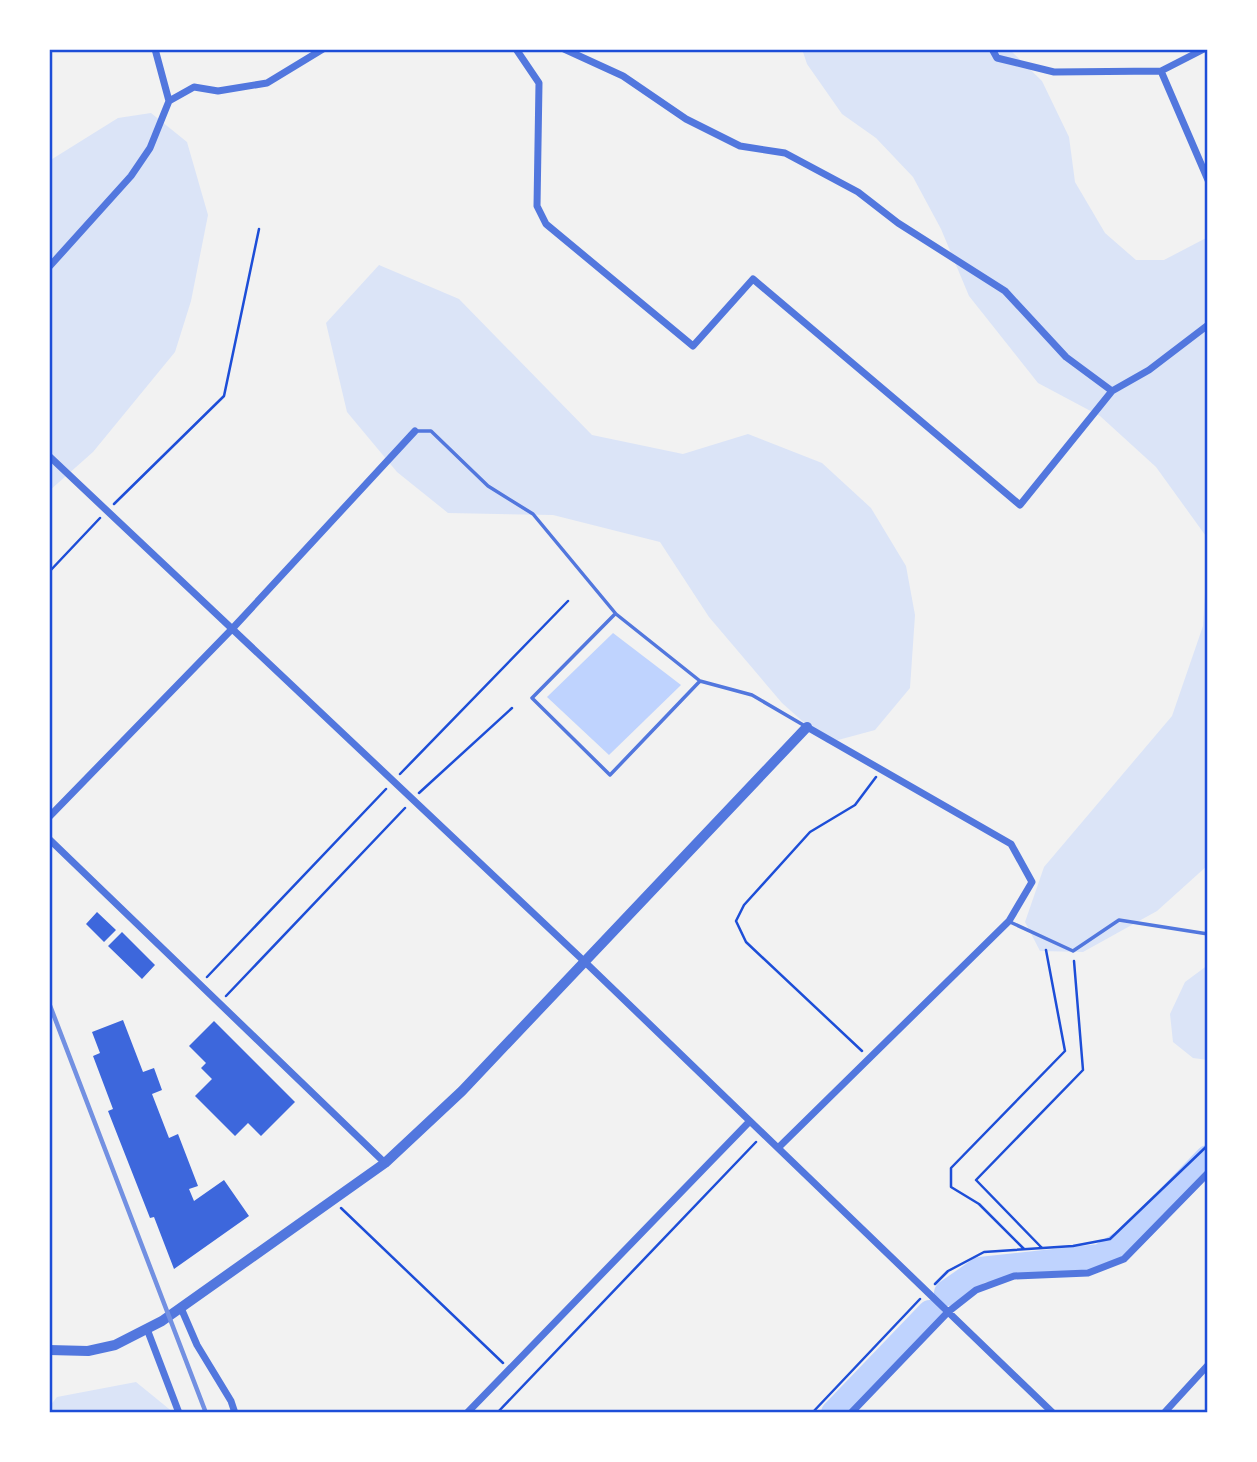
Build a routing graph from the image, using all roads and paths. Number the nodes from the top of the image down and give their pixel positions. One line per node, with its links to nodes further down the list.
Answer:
1 (155, 49): 8 (street)
2 (323, 49): 8 (street)
3 (516, 49): 13 (street)
4 (564, 49): 13 (street)
5 (992, 49): 7 (street)
6 (1203, 49): 7 (street)
7 (1161, 71): 9 (street)
8 (169, 101): 11 (street)
9 (1208, 180)
10 (259, 229): 16 (path)
11 (49, 267)
12 (1208, 325): 13 (street)
13 (1112, 391)
14 (415, 431): 19 (lane); 20 (street)
15 (49, 456): 16 (street)
16 (107, 511): 17 (path); 20 (street)
17 (49, 572)
18 (568, 601): 25 (path)
19 (616, 614): 21 (lane); 21 (lane)
20 (232, 629): 25 (street); 27 (street)
21 (700, 681): 23 (lane)
22 (512, 708): 26 (path)
23 (807, 727): 24 (street); 33 (street)
24 (881, 769): 29 (street); 36 (path)
25 (393, 781): 26 (street); 34 (path)
26 (413, 799): 33 (street); 35 (path)
27 (49, 817)
28 (49, 839): 34 (street)
29 (1009, 921): 31 (lane); 36 (street)
30 (1208, 934): 32 (lane)
31 (1044, 939): 32 (lane); 44 (path)
32 (1073, 951): 43 (path)
33 (586, 963): 37 (street); 40 (street)
34 (200, 984): 35 (street)
35 (219, 1003): 40 (street)
36 (869, 1058): 39 (street)
37 (749, 1122): 38 (street); 50 (street)
38 (764, 1134): 39 (street); 54 (path)
39 (778, 1148): 46 (street)
40 (385, 1163): 42 (street)
41 (1208, 1173): 46 (street)
42 (333, 1201): 45 (street); 50 (path)
43 (1043, 1248)
44 (1024, 1249)
45 (181, 1308): 47 (street); 52 (street)
46 (948, 1312): 55 (street); 56 (street)
47 (147, 1329): 48 (street); 51 (street)
48 (49, 1350)
49 (1208, 1365): 57 (street)
50 (510, 1369): 53 (street)
51 (179, 1413)
52 (235, 1413)
53 (467, 1413)
54 (497, 1413)
55 (851, 1413)
56 (1053, 1413)
57 (1164, 1413)

